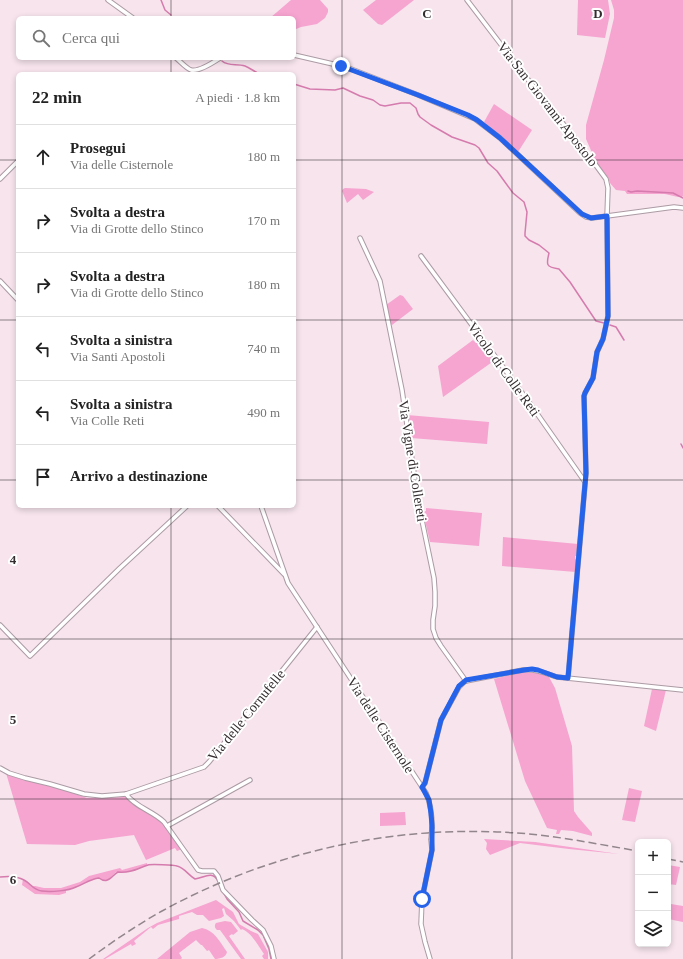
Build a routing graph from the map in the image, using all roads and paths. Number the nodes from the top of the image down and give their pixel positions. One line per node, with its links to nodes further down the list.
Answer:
1 (108, 0): 3 (street)
2 (467, 0): 10 (street, Via San Giovanni Apostolo)
3 (130, 16)
4 (296, 55): 10 (street)
5 (178, 60): 6 (street)
6 (216, 60)
7 (16, 163): 8 (street)
8 (0, 179)
9 (683, 208): 10 (street)
10 (607, 216): 15 (street, Via San Giovanni Apostolo)
11 (360, 238): 23 (street, Via Vigne di Collereti)
12 (421, 256): 15 (street, Vicolo di Colle Reti)
13 (0, 281): 14 (street)
14 (16, 298)
15 (585, 482): 22 (street, Via San Giovanni Apostolo)
16 (185, 508): 20 (street)
17 (220, 508): 19 (street)
18 (262, 508): 19 (street, Via delle Cisternole)
19 (285, 575): 21 (street, Via delle Cisternole)
20 (0, 625)
21 (317, 627): 27 (street, Via delle Cisternole); 28 (street, Via delle Cornufelle)
22 (568, 678): 23 (street); 24 (street)
23 (466, 680): 27 (street)
24 (683, 690)
25 (0, 768): 28 (street, Via delle Cornufelle)
26 (250, 780): 29 (street)
27 (422, 787): 31 (street, Via delle Cisternole, bridge)
28 (126, 794): 29 (street)
29 (167, 826): 30 (street)
30 (274, 959)
31 (430, 959)

